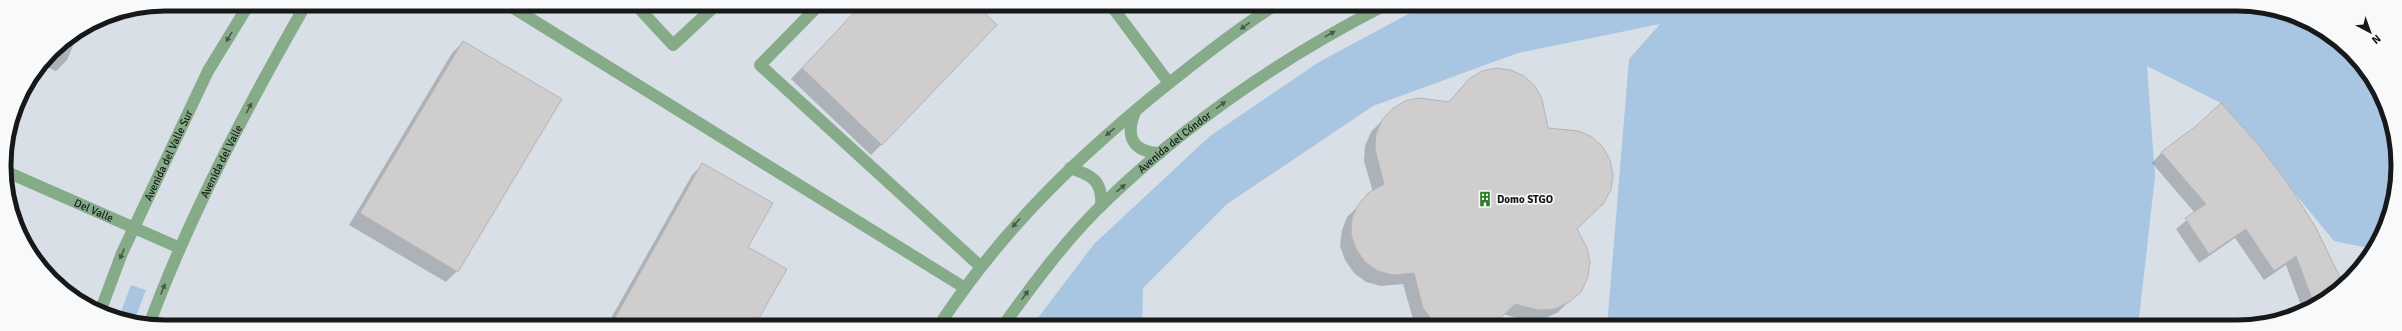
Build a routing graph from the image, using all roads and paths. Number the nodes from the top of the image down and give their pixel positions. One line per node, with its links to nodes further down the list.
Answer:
1 (245, 11): 16 (street, Avenida del Valle Sur, one-way to 16)
2 (302, 11): 17 (street, Avenida del Valle, one-way to 2)
3 (518, 11): 19 (street)
4 (641, 11): 5 (street)
5 (709, 11)
6 (813, 11): 18 (street)
7 (1115, 11): 10 (street)
8 (1267, 11): 10 (street, one-way to 10)
9 (1374, 11): 12 (street, Avenida del Cóndor, one-way to 9)
10 (1169, 83): 11 (street)
11 (1135, 111): 12 (street); 13 (street, one-way to 13)
12 (1160, 153): 15 (street, Avenida del Cóndor, one-way to 12)
13 (1070, 168): 15 (street); 18 (street, one-way to 18)
14 (11, 174): 16 (street, Del Valle)
15 (1101, 206): 23 (street, Avenida del Cóndor, one-way to 15)
16 (135, 228): 17 (street, Del Valle); 20 (street, Avenida del Valle Sur, one-way to 20)
17 (180, 248): 21 (street, Avenida del Valle, one-way to 17)
18 (980, 266): 19 (street)
19 (965, 288): 22 (street)
20 (102, 306)
21 (151, 320)
22 (943, 320)
23 (1007, 320)

